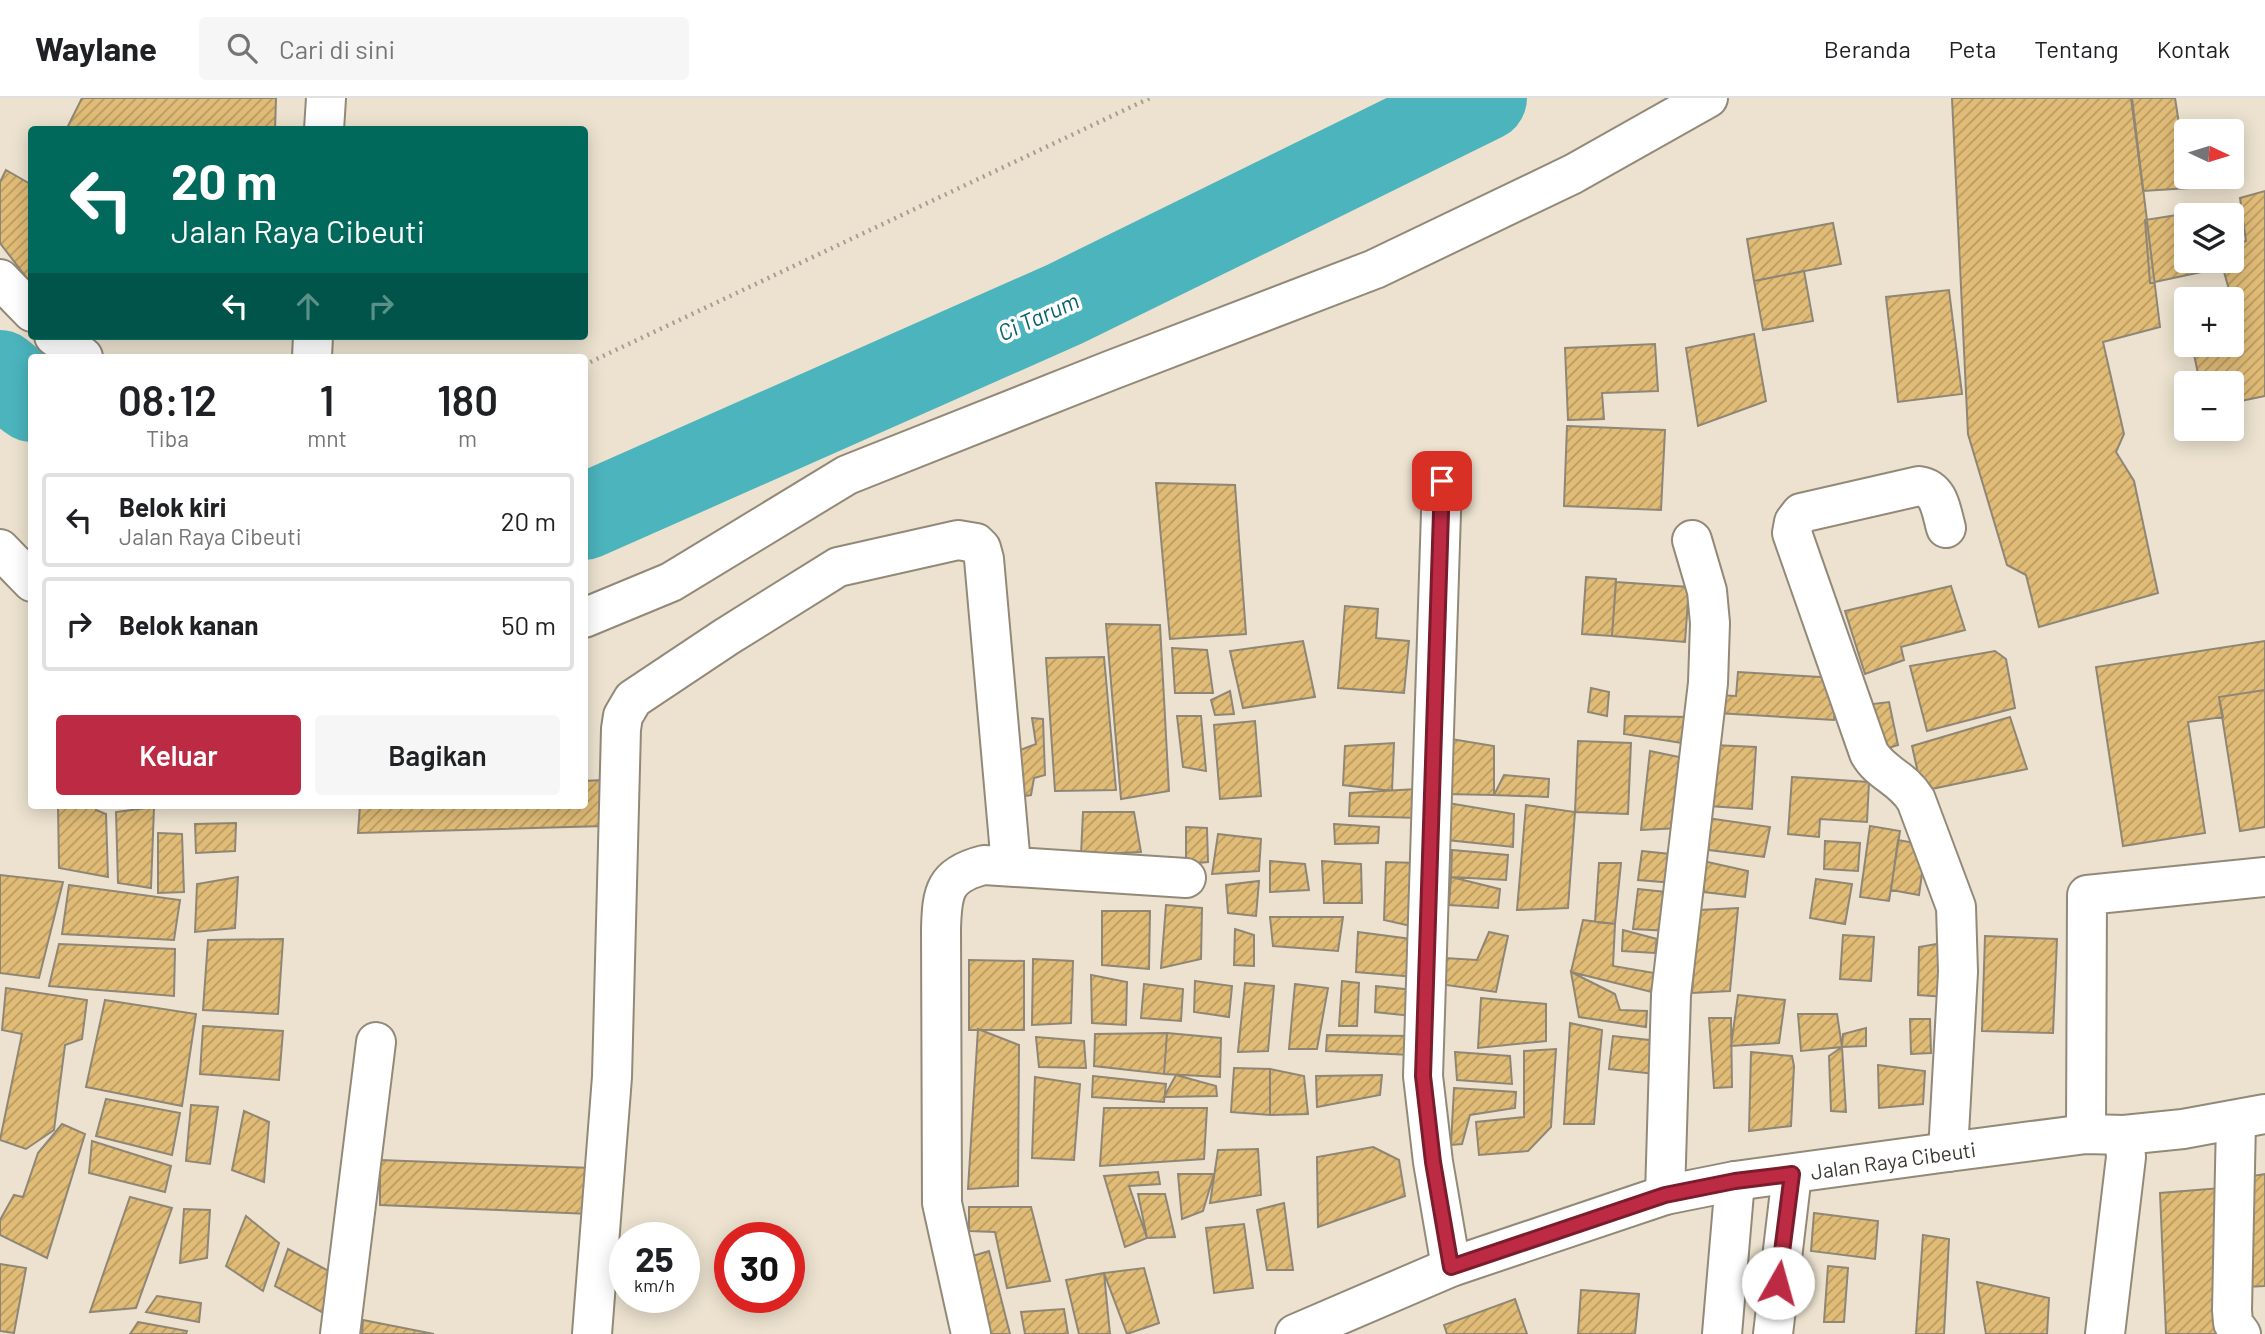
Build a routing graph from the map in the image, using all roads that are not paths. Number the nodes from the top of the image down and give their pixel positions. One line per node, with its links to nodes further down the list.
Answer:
1 (326, 98): 3 (street)
2 (1708, 98): 13 (street)
3 (324, 126)
4 (0, 279): 5 (street)
5 (28, 308)
6 (60, 340): 7 (street)
7 (79, 354)
8 (1442, 481): 25 (street)
9 (1946, 528): 21 (street)
10 (1692, 540): 24 (street)
11 (0, 549): 12 (street)
12 (28, 578)
13 (588, 616)
14 (1011, 865): 16 (street); 27 (street); 28 (street)
15 (2265, 877): 19 (street)
16 (1186, 878)
17 (376, 1042): 26 (street)
18 (2250, 1117): 20 (street, Jalan Raya Cibeuti); 33 (street)
19 (2086, 1134): 20 (street, Jalan Raya Cibeuti); 21 (street, Jalan Raya Cibeuti)
20 (2124, 1135): 32 (street)
21 (1948, 1152): 22 (street, Jalan Raya Cibeuti)
22 (1792, 1174): 23 (street, Jalan Raya Cibeuti); 31 (street)
23 (1735, 1181): 24 (street, Jalan Raya Cibeuti); 30 (street)
24 (1665, 1195): 25 (street, Jalan Raya Cibeuti)
25 (1451, 1267): 29 (street, Jalan Raya Cibeuti)
26 (340, 1334)
27 (592, 1334)
28 (971, 1334)
29 (1295, 1334)
30 (1722, 1334)
31 (1773, 1334)
32 (2105, 1334)
33 (2241, 1334)

